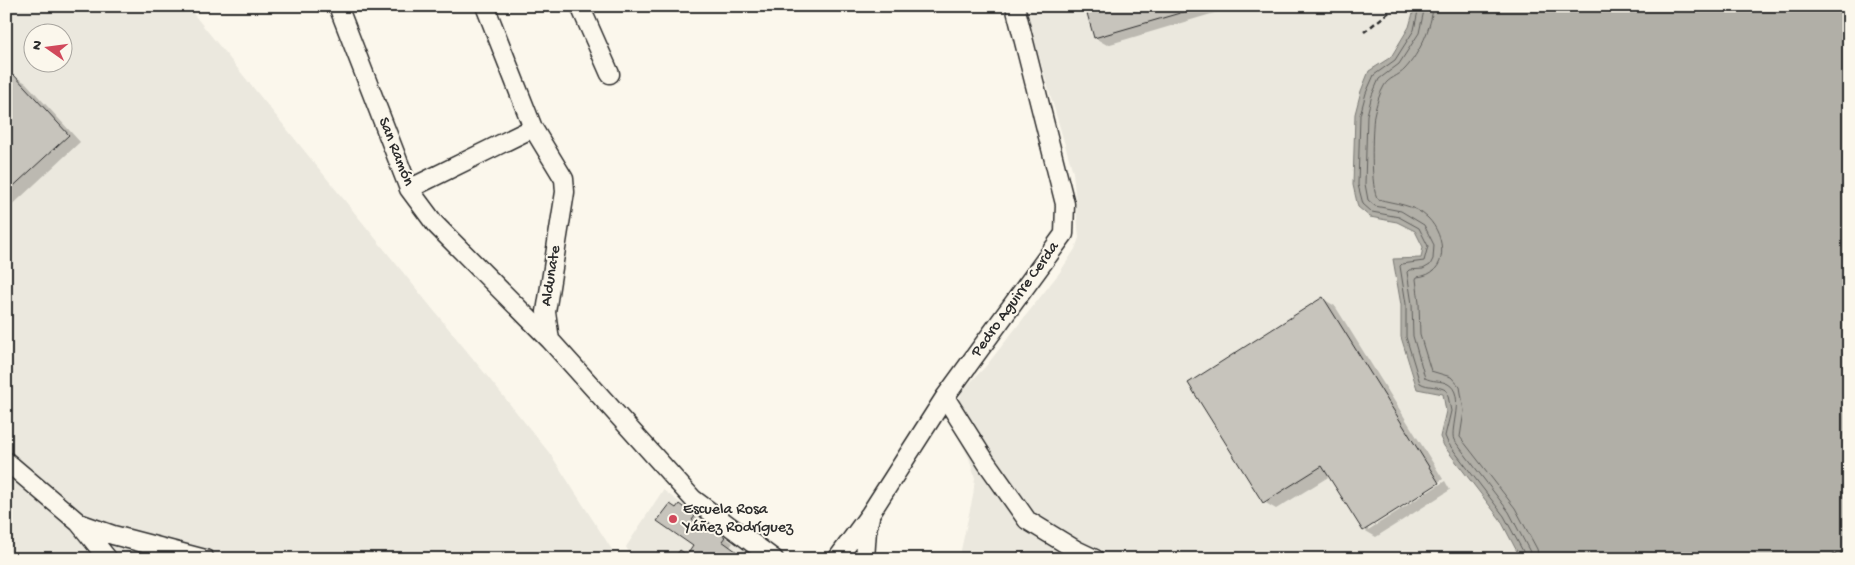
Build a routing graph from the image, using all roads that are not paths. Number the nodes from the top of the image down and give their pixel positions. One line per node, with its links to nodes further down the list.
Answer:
1 (338, 6): 7 (street, San Ramón)
2 (485, 6): 6 (street, Aldunate)
3 (580, 6): 5 (street)
4 (1015, 6): 9 (street, Pedro Aguirre Cerda)
5 (610, 74)
6 (533, 128): 7 (street); 8 (street, Aldunate)
7 (409, 189): 8 (street, San Ramón)
8 (550, 340): 15 (street)
9 (946, 397): 11 (street, Pedro Aguirre Cerda); 18 (street)
10 (6, 461): 12 (street)
11 (870, 514): 16 (street, Pedro Aguirre Cerda); 17 (street)
12 (79, 523): 13 (street); 14 (street)
13 (108, 559)
14 (205, 559)
15 (774, 559)
16 (836, 559)
17 (865, 559)
18 (1095, 559)

